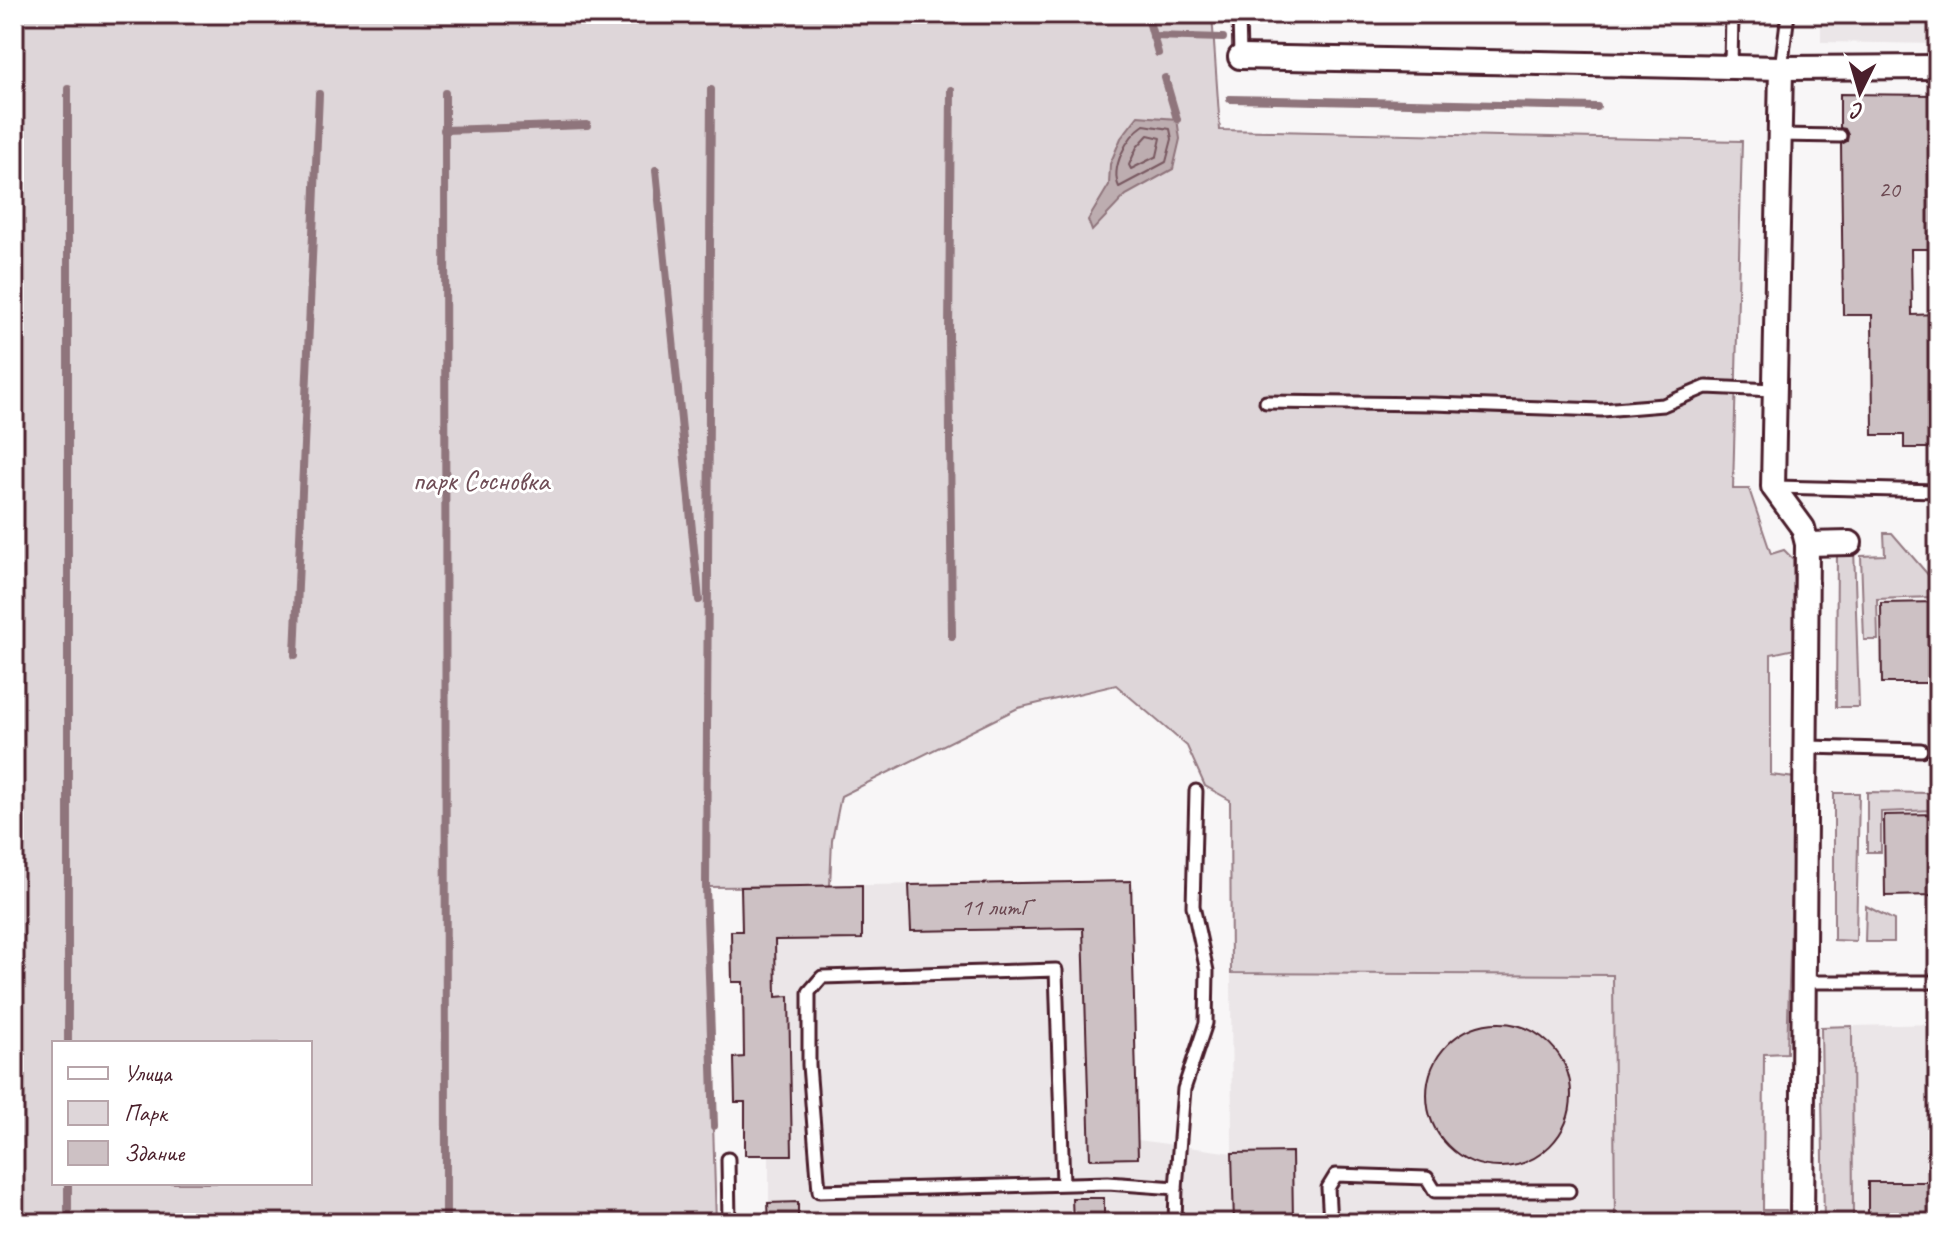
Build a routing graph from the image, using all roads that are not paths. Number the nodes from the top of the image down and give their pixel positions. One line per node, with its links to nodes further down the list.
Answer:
1 (1239, 14): 4 (lane)
2 (1732, 14): 5 (lane)
3 (1788, 14): 7 (lane)
4 (1240, 57): 5 (street)
5 (1731, 66): 7 (street)
6 (1938, 67): 7 (street)
7 (1781, 68): 8 (street)
8 (1779, 135): 9 (lane); 10 (street)
9 (1840, 136)
10 (1774, 390): 11 (lane); 12 (street)
11 (1266, 402)
12 (1773, 487): 13 (lane); 15 (street)
13 (1938, 491)
14 (1854, 543): 15 (street)
15 (1807, 544): 16 (street)
16 (1808, 747): 17 (lane); 19 (street)
17 (1921, 750)
18 (1196, 791): 23 (lane)
19 (1805, 982): 20 (lane); 28 (street)
20 (1938, 982)
21 (728, 1159): 25 (lane)
22 (1063, 1184): 22 (lane); 23 (lane)
23 (1176, 1188): 26 (lane)
24 (1569, 1191): 27 (lane)
25 (729, 1223)
26 (1175, 1223)
27 (1330, 1223)
28 (1802, 1223)

